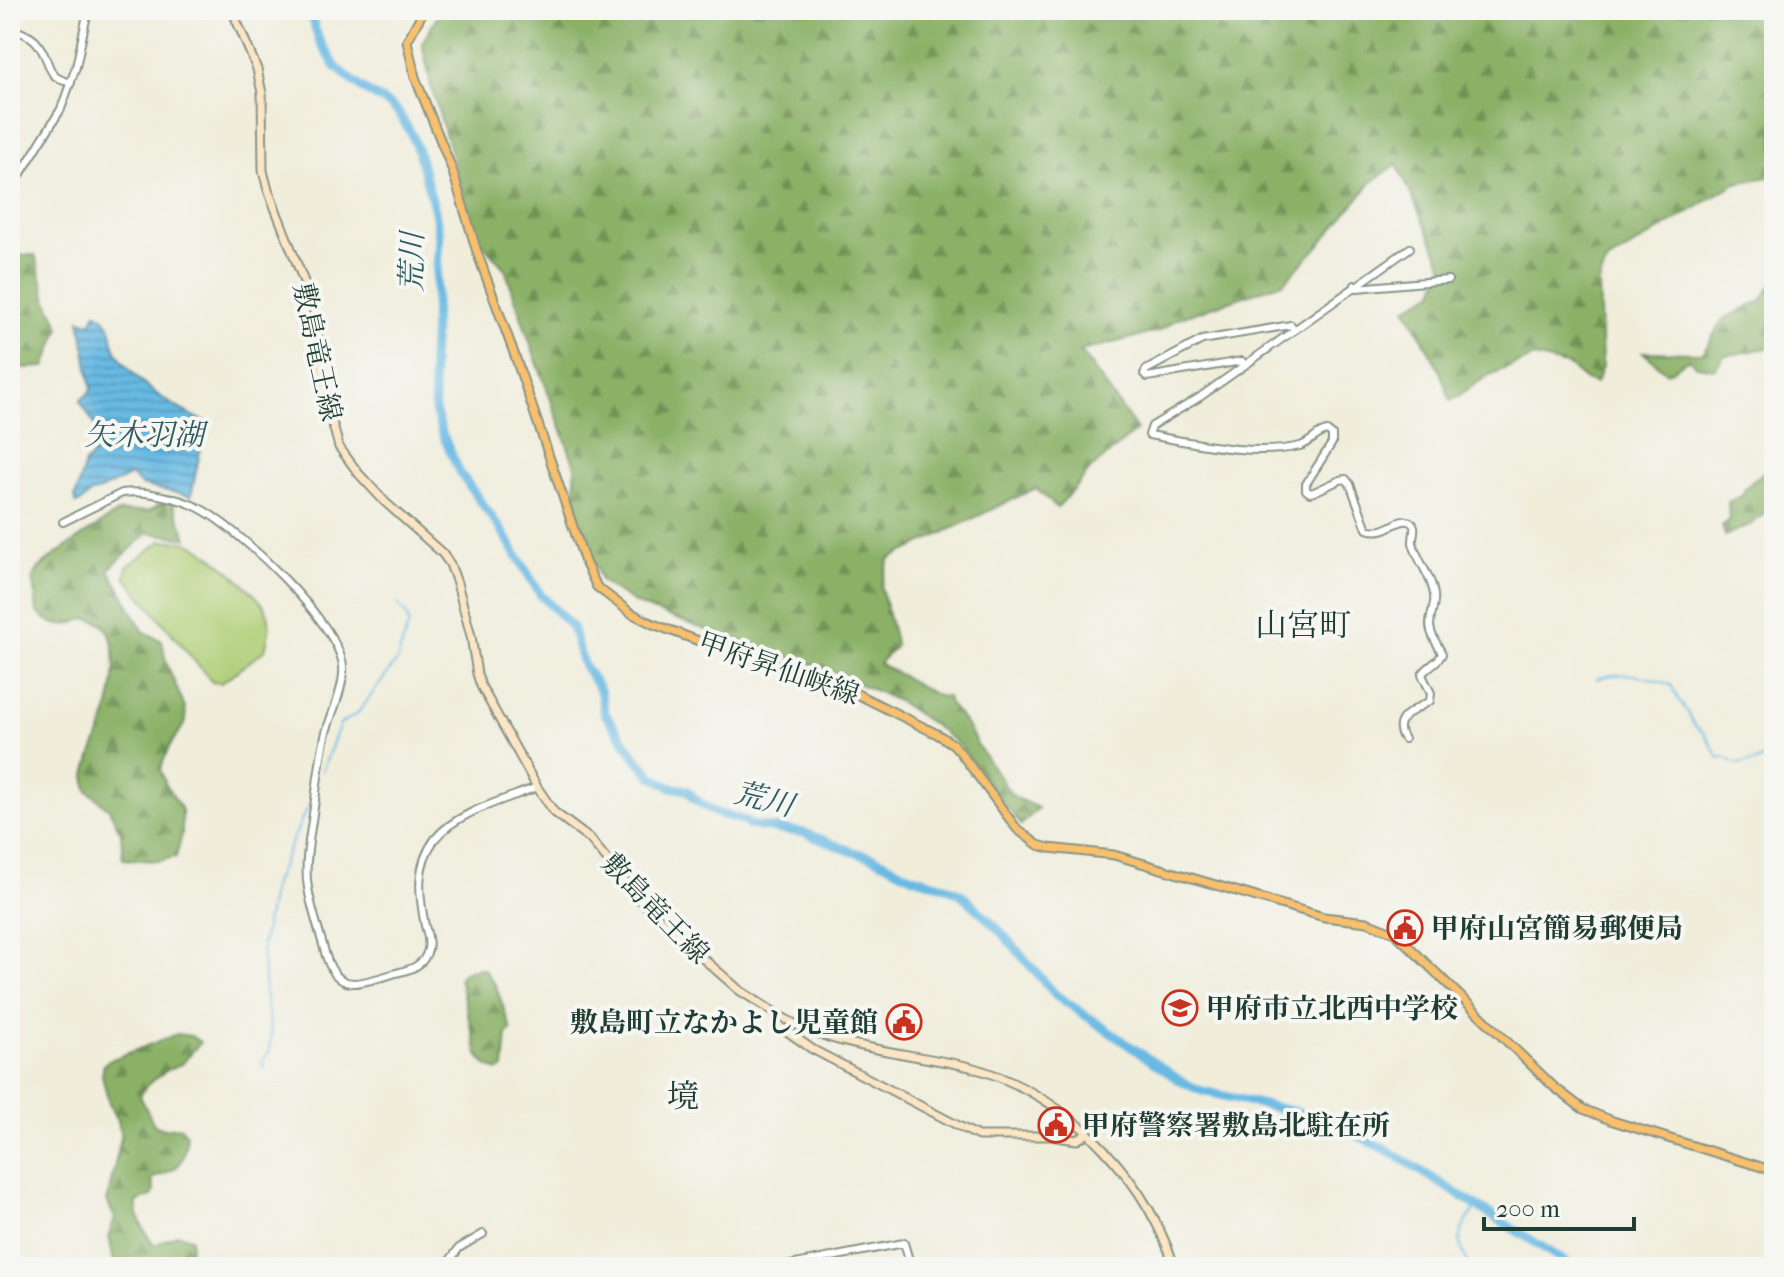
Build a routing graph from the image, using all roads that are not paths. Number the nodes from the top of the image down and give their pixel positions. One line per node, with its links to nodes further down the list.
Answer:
1 (88, 10): 5 (street)
2 (232, 10): 14 (main road, 敷島竜王線)
3 (424, 10): 17 (main road, 甲府昇仙峡線)
4 (14, 30): 5 (street)
5 (71, 83): 6 (street)
6 (10, 191)
7 (1410, 248): 9 (street)
8 (1448, 280): 9 (street)
9 (1355, 285): 10 (street)
10 (1294, 329): 11 (street); 11 (street)
11 (1245, 365): 13 (street)
12 (63, 522): 14 (street)
13 (1404, 739)
14 (537, 787): 15 (main road, 敷島竜王線)
15 (780, 1016): 16 (main road, 敷島竜王線); 16 (main road, 敷島竜王線)
16 (1088, 1133): 19 (main road, 敷島竜王線)
17 (1774, 1171)
18 (483, 1234): 20 (street)
19 (1173, 1266)
20 (445, 1267)
21 (780, 1267): 22 (street)
22 (911, 1267)

